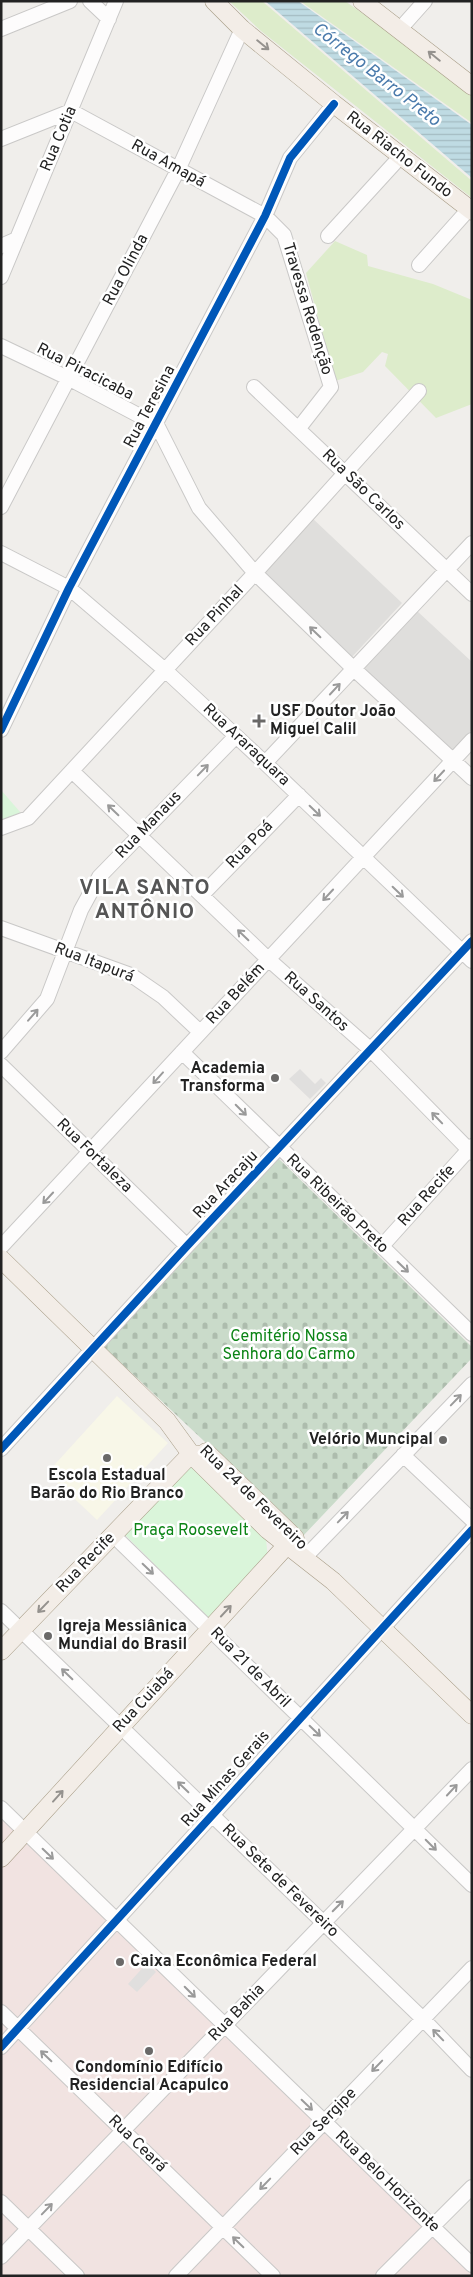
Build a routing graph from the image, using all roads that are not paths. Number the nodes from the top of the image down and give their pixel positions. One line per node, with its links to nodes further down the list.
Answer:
1 (70, 1): 8 (street)
2 (90, 1): 7 (street)
3 (116, 1): 7 (street, Rua Cotia)
4 (214, 1): 9 (main road, Rua Riacho Fundo)
5 (362, 1): 10 (main road)
6 (425, 1): 10 (street)
7 (109, 19): 13 (street, Rua Cotia)
8 (1, 28)
9 (242, 29): 12 (main road, Rua Riacho Fundo, one-way to 12); 16 (street, Rua Olinda)
10 (400, 29): 11 (main road, one-way to 10)
11 (470, 82)
12 (334, 104): 15 (main road, Rua Riacho Fundo); 18 (street, Rua Teresina)
13 (71, 111): 14 (street); 16 (street, Rua Amapá); 20 (street, Rua Cotia)
14 (1, 139)
15 (401, 156): 17 (main road, Rua Riacho Fundo); 19 (street)
16 (178, 170): 18 (street, Rua Amapá); 25 (street, Rua Olinda)
17 (470, 210): 22 (street)
18 (265, 216): 28 (street, Rua Teresina); 29 (street, Travessa Redenção)
19 (328, 236)
20 (17, 239): 21 (street); 23 (street, Rua Cotia)
21 (1, 246)
22 (419, 265)
23 (1, 276)
24 (1, 346): 25 (street, Rua Piracicaba)
25 (68, 378): 28 (street, Rua Piracicaba); 31 (street, Rua Olinda)
26 (254, 387): 29 (street, Rua São Carlos)
27 (419, 391): 30 (street, Rua Pinhal)
28 (156, 425): 35 (street); 36 (street, Rua Teresina)
29 (299, 428): 30 (street, Rua São Carlos)
30 (345, 472): 34 (street, Rua São Carlos); 35 (street, Rua Pinhal)
31 (1, 507)
32 (472, 543): 34 (street)
33 (1, 553): 36 (street, Rua Araraquara)
34 (446, 570): 37 (street, Rua São Carlos); 38 (street)
35 (255, 573): 38 (street, one-way to 35); 39 (street, Rua Pinhal)
36 (69, 588): 39 (street, Rua Araraquara); 40 (street, Rua Teresina)
37 (472, 594)
38 (354, 669): 43 (street); 44 (street, one-way to 38)
39 (165, 670): 41 (street, Rua Araraquara); 45 (street, Rua Pinhal)
40 (1, 730)
41 (236, 736): 44 (street, Rua Araraquara); 49 (street, Rua Manaus, one-way to 41)
42 (472, 740): 43 (street, Rua Belém)
43 (453, 761): 46 (street); 50 (street, Rua Belém, one-way to 50)
44 (266, 763): 47 (street, Rua Araraquara)
45 (72, 771): 48 (street, Rua Pinhal); 49 (street, Rua Santos, one-way to 45)
46 (472, 778)
47 (299, 795): 50 (street, Rua Araraquara, one-way to 50); 51 (street, Rua Poá)
48 (1, 828)
49 (139, 836): 51 (street, Rua Santos); 54 (street, Rua Manaus)
50 (363, 858): 55 (street, Rua Araraquara, one-way to 55); 56 (street, Rua Belém, one-way to 56)
51 (202, 895): 56 (street, Rua Santos, one-way to 51)
52 (1, 928): 54 (street, Rua Itapurá)
53 (472, 941): 55 (street, Rua Aracaju)
54 (66, 952): 57 (street, Rua Itapurá); 59 (street, Rua Manaus, one-way to 54)
55 (467, 957): 58 (street, Rua Aracaju)
56 (268, 960): 57 (street, Rua Belém); 58 (street, Rua Santos)
57 (200, 1032): 60 (street, Rua Belém)
58 (371, 1050): 62 (street, Rua Aracaju); 63 (street, Rua Santos, one-way to 58)
59 (1, 1052)
60 (182, 1052): 62 (street, Rua Ribeirão Preto, one-way to 62); 64 (street, Rua Belém, one-way to 64)
61 (1, 1065): 64 (street, Rua Fortaleza)
62 (279, 1148): 65 (street, Rua Aracaju); 66 (street, Rua Ribeirão Preto)
63 (470, 1150): 66 (street, Rua Recife)
64 (90, 1152): 65 (street, Rua Fortaleza); 67 (street, Rua Belém, one-way to 67)
65 (187, 1246): 70 (street, Rua Aracaju)
66 (382, 1246): 69 (street, Rua Ribeirão Preto, one-way to 69)
67 (1, 1248)
68 (1, 1259): 70 (main road, Rua 24 de Fevereiro)
69 (472, 1334)
70 (94, 1347): 72 (main road, Rua 24 de Fevereiro); 73 (street, Rua Aracaju)
71 (472, 1384): 75 (street, Rua Cuiabá, one-way to 71)
72 (168, 1421): 74 (main road, Rua 24 de Fevereiro); 76 (main road, Rua 24 de Fevereiro)
73 (4, 1440)
74 (191, 1454): 76 (main road); 79 (main road, Rua 24 de Fevereiro); 81 (main road, Rua Recife)
75 (403, 1455): 78 (street); 82 (street, Rua Cuiabá, one-way to 75)
76 (242, 1486): 77 (main road, Rua 24 de Fevereiro)
77 (266, 1509): 79 (main road); 82 (main road, Rua 24 de Fevereiro)
78 (472, 1520)
79 (268, 1530): 82 (main road, Rua 24 de Fevereiro); 83 (main road)
80 (472, 1530): 86 (street, Rua Minas Gerais)
81 (113, 1535): 85 (street, Rua 21 de Abril, one-way to 85); 87 (main road, Rua Recife, one-way to 87)
82 (297, 1549): 83 (main road, Rua Cuiabá); 86 (main road, Rua 24 de Fevereiro)
83 (274, 1560): 85 (main road, Rua Cuiabá, one-way to 83)
84 (1, 1611): 87 (street, Rua Sete de Fevereiro)
85 (210, 1629): 90 (street, Rua 21 de Abril); 91 (main road, Rua Cuiabá)
86 (383, 1629): 89 (main road, Rua 24 de Fevereiro); 90 (street, Rua Minas Gerais)
87 (21, 1630): 88 (main road, Rua Recife); 91 (street, Rua Sete de Fevereiro, one-way to 87)
88 (1, 1651)
89 (472, 1715)
90 (300, 1718): 94 (street, Rua Minas Gerais); 95 (street, Rua 21 de Abril, one-way to 95)
91 (120, 1726): 94 (street, Rua Sete de Fevereiro, one-way to 91); 96 (main road, Rua Cuiabá, one-way to 91)
92 (472, 1769): 95 (street, Rua Bahia, one-way to 92)
93 (1, 1808): 96 (street, Rua Belo Horizonte)
94 (211, 1814): 99 (street, Rua Minas Gerais); 100 (street, Rua Sete de Fevereiro)
95 (415, 1829): 98 (street, Rua 21 de Abril, one-way to 98); 100 (street, Rua Bahia, one-way to 95)
96 (26, 1832): 97 (main road, Rua Cuiabá); 99 (street, Rua Belo Horizonte, one-way to 99)
97 (1, 1858)
98 (472, 1885)
99 (117, 1920): 104 (street, Rua Belo Horizonte, one-way to 104); 105 (street, Rua Minas Gerais)
100 (322, 1922): 103 (street, Rua Sete de Fevereiro); 104 (street, Rua Bahia)
101 (472, 1968): 103 (street, Rua Sergipe)
102 (1, 2012): 105 (street, Rua Ceará)
103 (423, 2019): 107 (street, Rua Sete de Fevereiro, one-way to 103); 108 (street, Rua Sergipe, one-way to 108)
104 (225, 2026): 108 (street, Rua Belo Horizonte, one-way to 108); 109 (street, Rua Bahia)
105 (18, 2028): 106 (street, Rua Minas Gerais); 109 (street, Rua Ceará, one-way to 105)
106 (1, 2047)
107 (472, 2070)
108 (325, 2121): 112 (street, Rua Sergipe, one-way to 112); 113 (street, Rua Belo Horizonte)
109 (122, 2130): 112 (street, Rua Ceará); 114 (street, Rua Bahia, one-way to 109)
110 (472, 2188): 113 (street)
111 (1, 2202): 114 (street)
112 (223, 2227): 118 (street, Rua Sergipe); 119 (street, Rua Ceará, one-way to 112)
113 (432, 2227): 116 (street, Rua Belo Horizonte); 120 (street)
114 (28, 2228): 115 (street, Rua Bahia); 117 (street)
115 (1, 2257)
116 (472, 2265)
117 (77, 2276)
118 (176, 2276)
119 (273, 2276)
120 (383, 2276)

